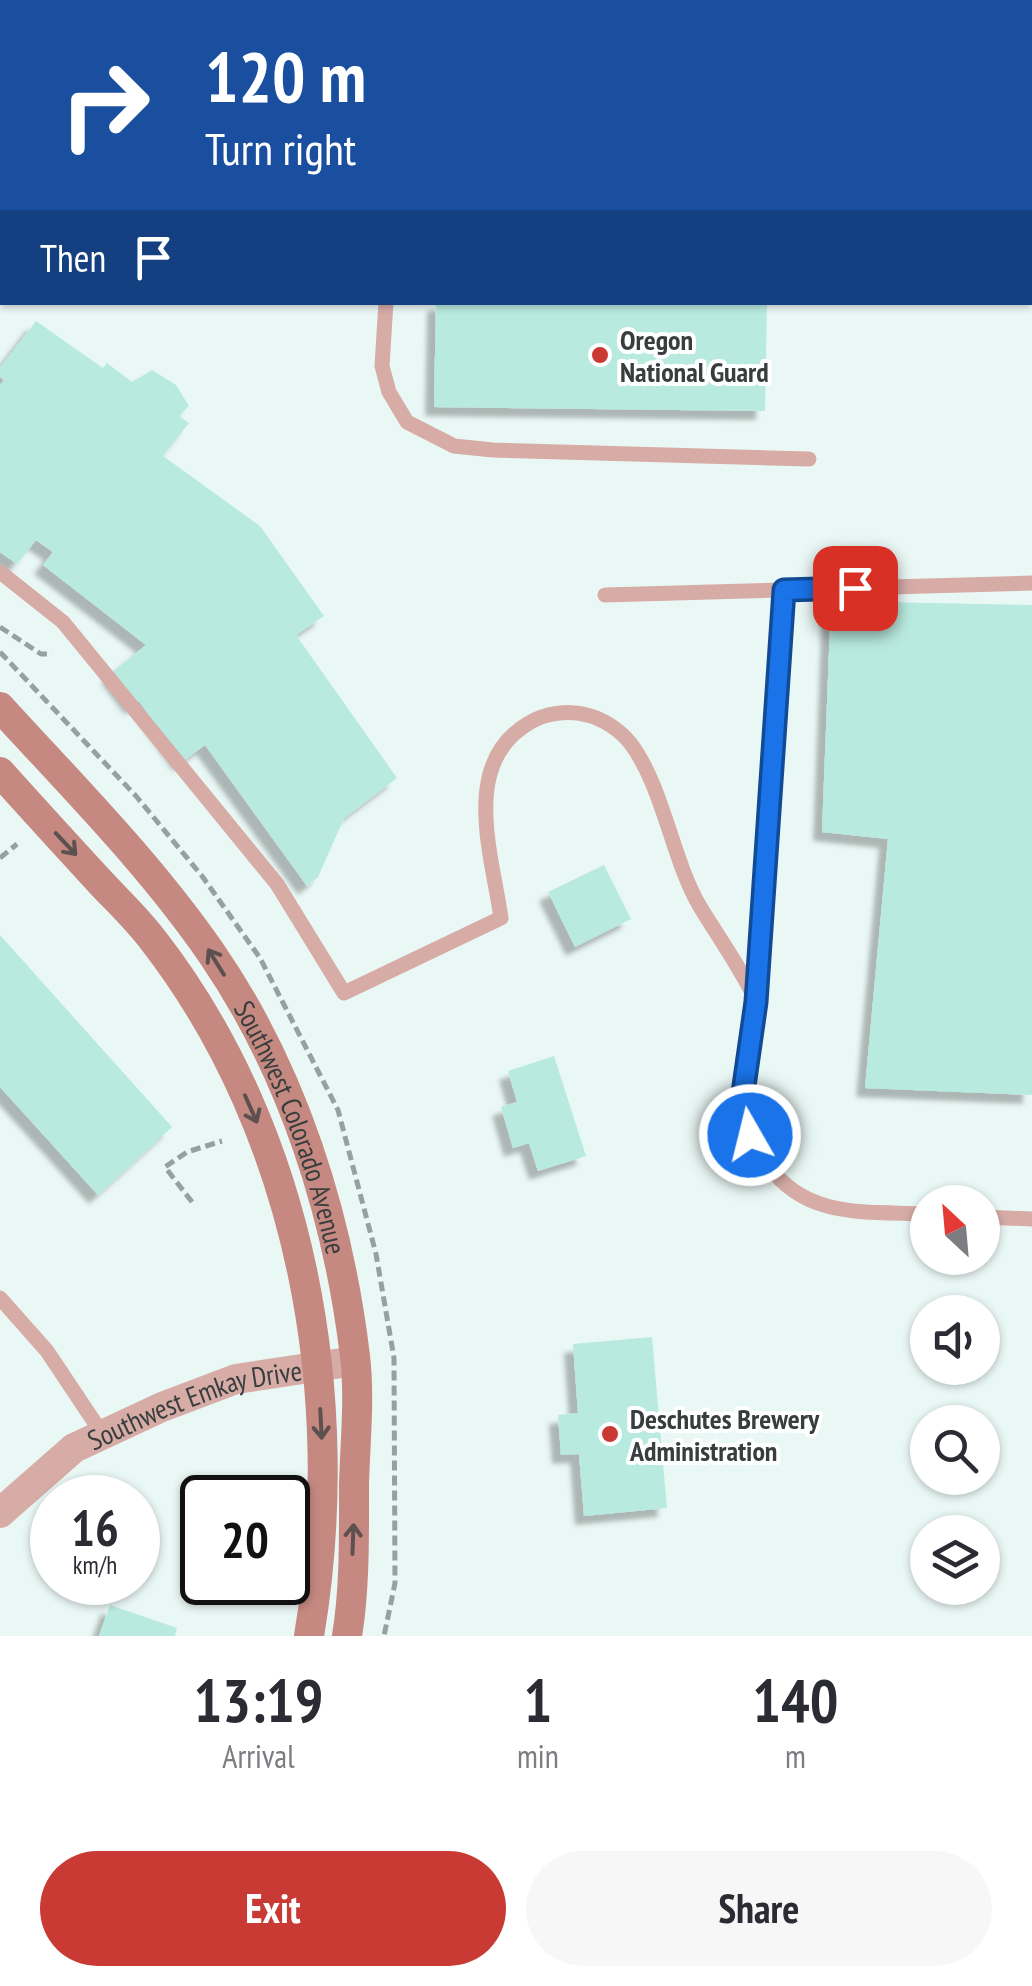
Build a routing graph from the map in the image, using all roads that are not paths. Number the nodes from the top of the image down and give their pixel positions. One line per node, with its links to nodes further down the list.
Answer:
1 (386, 305): 2 (lane)
2 (809, 460)
3 (0, 572): 9 (lane)
4 (1032, 583): 5 (lane)
5 (784, 590): 6 (lane); 9 (lane)
6 (605, 595)
7 (0, 707): 14 (main road, Southwest Colorado Avenue, one-way to 7)
8 (0, 772): 15 (main road, Southwest Colorado Avenue, one-way to 15)
9 (756, 1002): 10 (lane)
10 (910, 1213)
11 (1000, 1218): 12 (lane)
12 (1032, 1219)
13 (0, 1298): 16 (lane)
14 (356, 1360): 15 (street, Southwest Emkay Drive); 19 (main road, Southwest Colorado Avenue, one-way to 14)
15 (318, 1366): 16 (street, Southwest Emkay Drive); 18 (main road, Southwest Colorado Avenue, one-way to 18)
16 (104, 1434): 17 (street, Southwest Emkay Drive)
17 (0, 1513)
18 (309, 1636)
19 (347, 1636)

